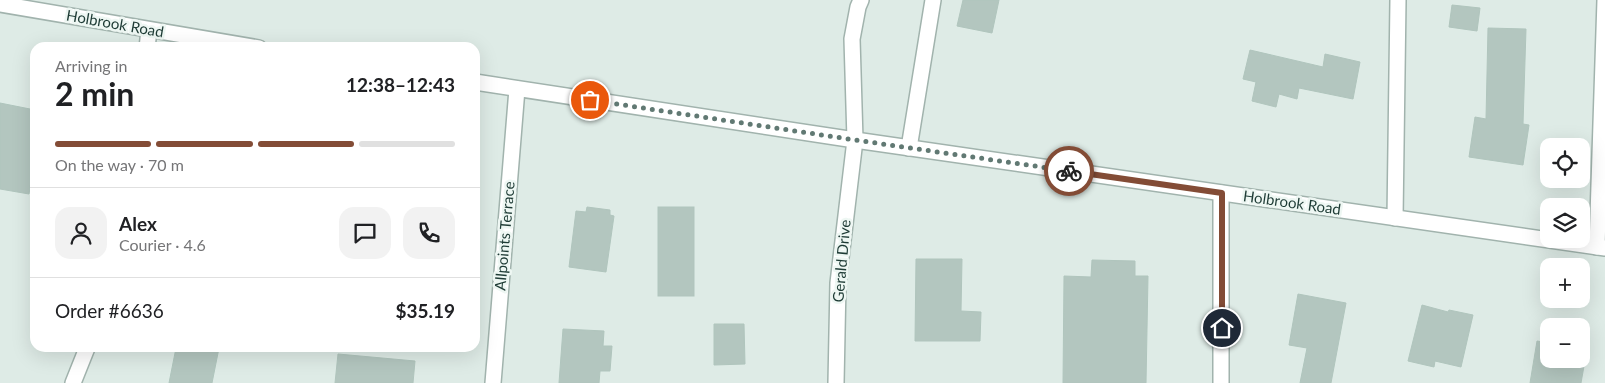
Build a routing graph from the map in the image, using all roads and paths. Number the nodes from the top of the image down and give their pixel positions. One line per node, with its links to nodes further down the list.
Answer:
1 (861, 0): 11 (street, Gerald Drive)
2 (933, 0): 12 (street)
3 (1398, 0): 14 (street)
4 (1605, 0): 15 (street)
5 (0, 4): 6 (street, Holbrook Road)
6 (149, 30): 7 (street); 8 (street, Holbrook Road)
7 (148, 42)
8 (222, 42)
9 (480, 83): 10 (street, Holbrook Road)
10 (517, 89): 11 (street, Holbrook Road); 18 (street, Allpoints Terrace)
11 (855, 140): 12 (street, Holbrook Road); 19 (street, Gerald Drive)
12 (909, 148): 13 (street, Holbrook Road)
13 (1222, 193): 14 (street, Holbrook Road); 20 (street)
14 (1395, 218): 15 (street, Holbrook Road)
15 (1601, 247)
16 (86, 352): 17 (street)
17 (73, 383)
18 (493, 383)
19 (836, 383)
20 (1221, 383)

